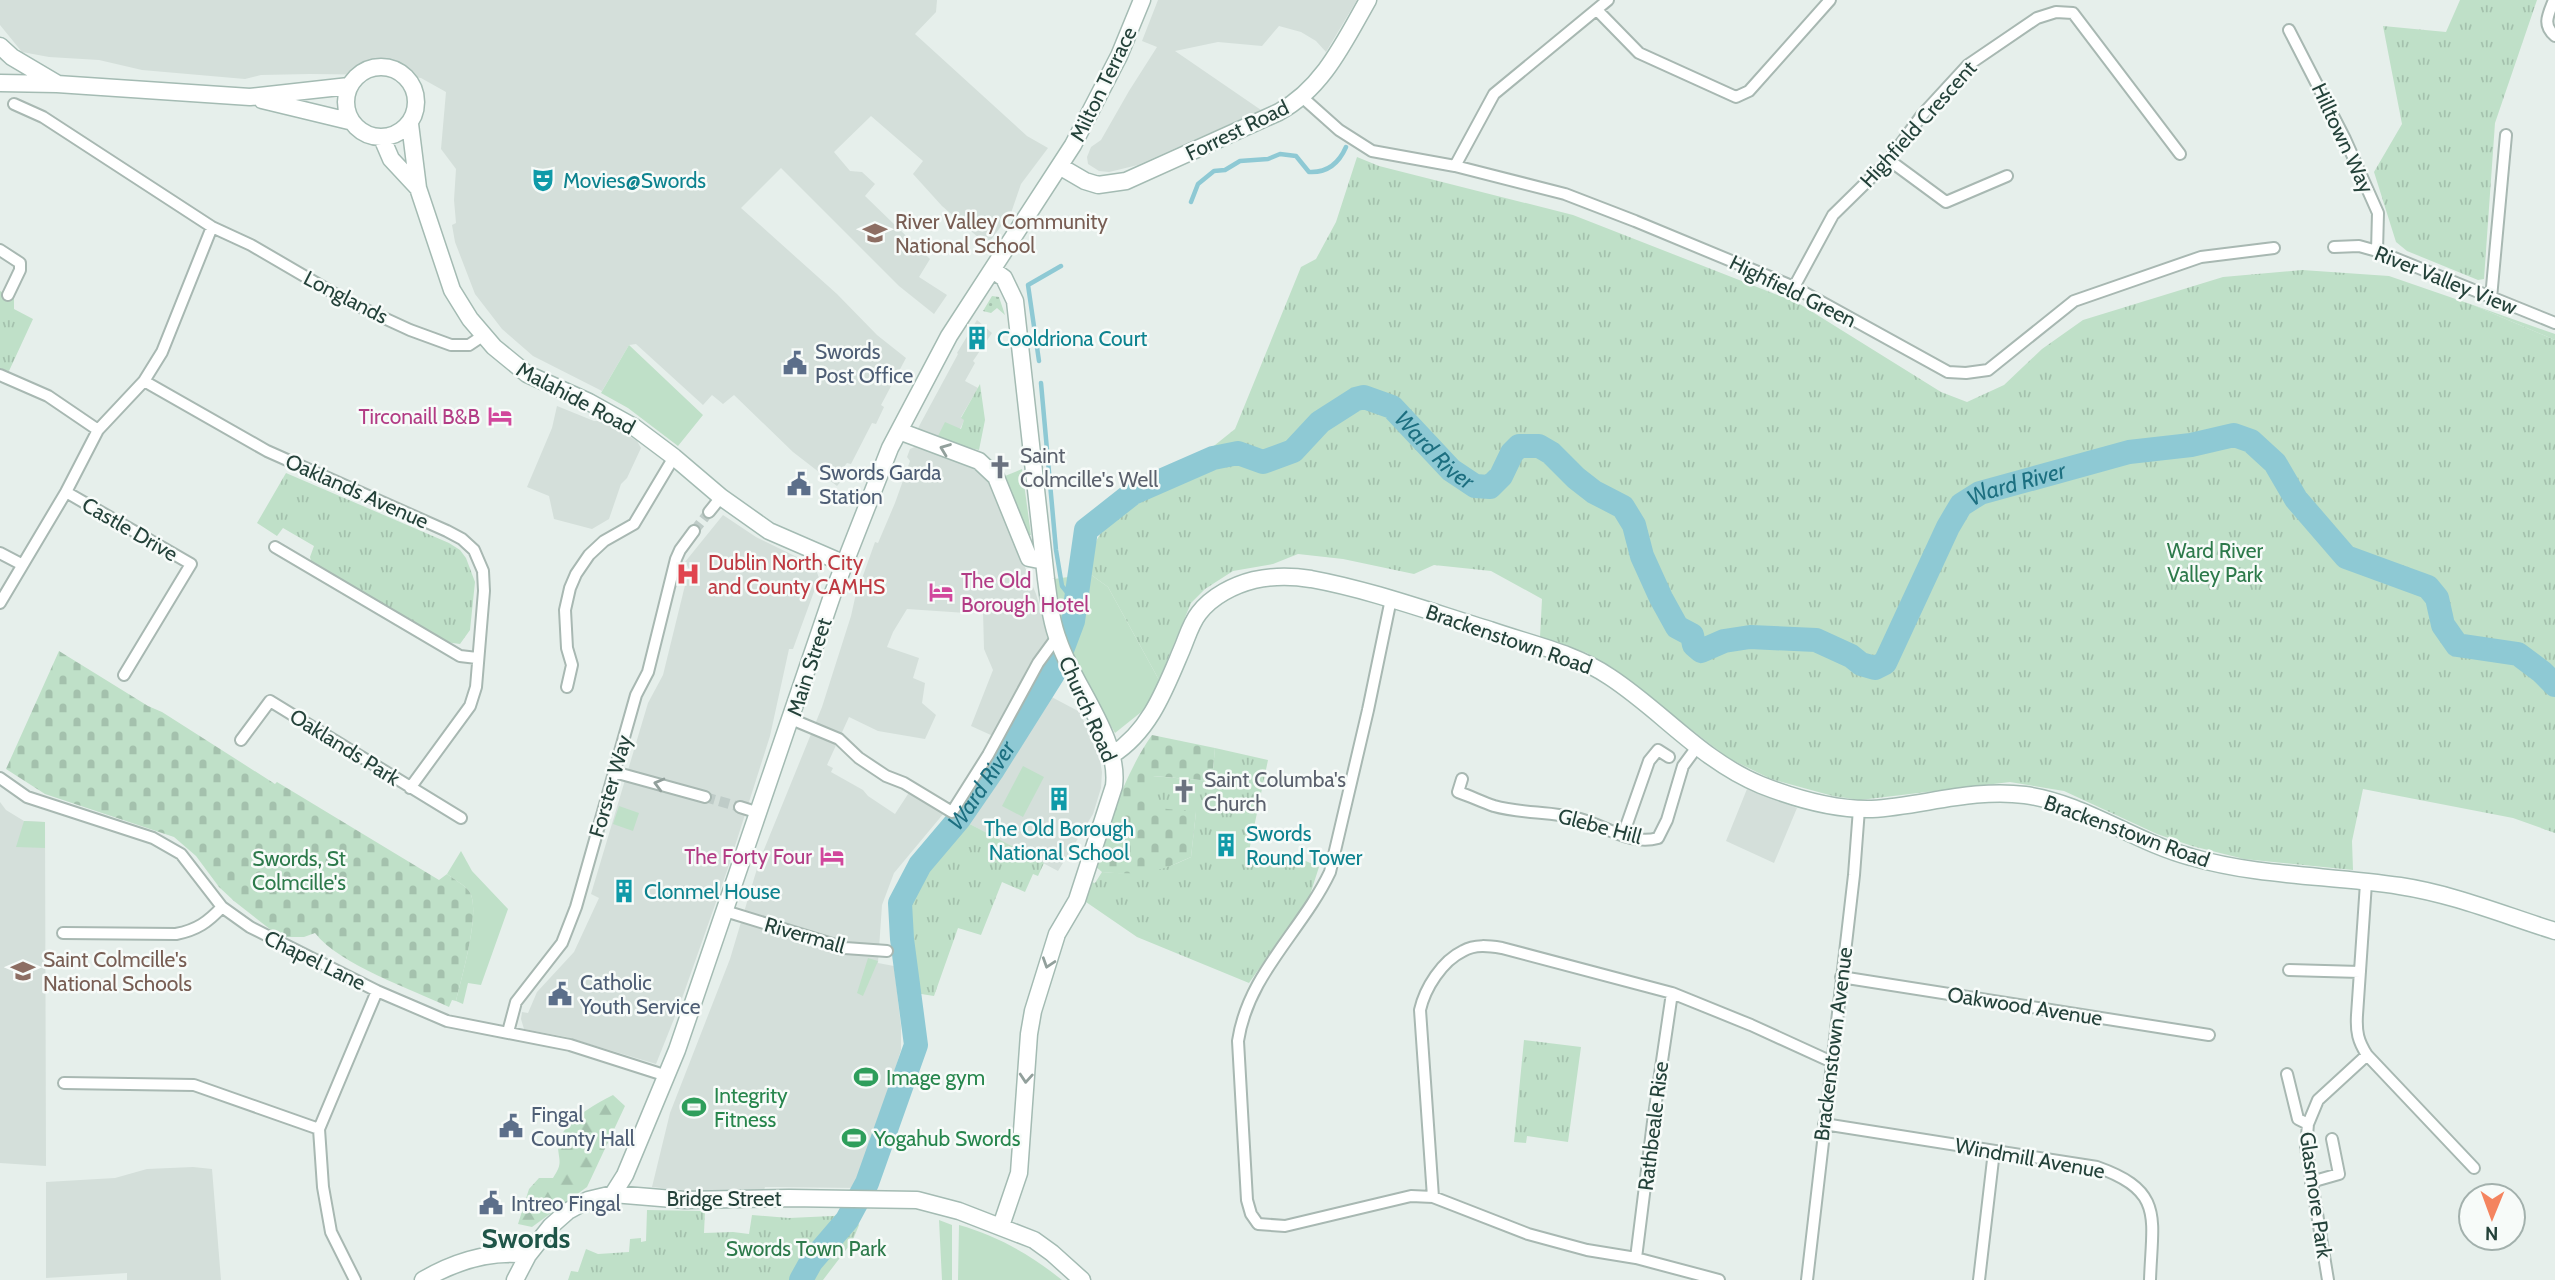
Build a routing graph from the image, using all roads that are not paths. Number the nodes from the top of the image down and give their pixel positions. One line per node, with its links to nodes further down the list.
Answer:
1 (1142, 0): 23 (street, Milton Terrace)
2 (1368, 0): 14 (street, Forrest Road)
3 (1608, 0): 6 (street)
4 (1830, 0): 6 (street)
5 (2554, 0): 8 (street)
6 (1597, 10): 22 (street)
7 (2289, 30): 30 (street, Hilltown Way)
8 (2555, 36)
9 (0, 46): 11 (street)
10 (0, 83): 11 (street)
11 (57, 84): 13 (street)
12 (349, 86): 13 (street); 16 (street); 17 (street)
13 (250, 97): 16 (street)
14 (1302, 97): 22 (street, Highfield Green); 23 (street, Forrest Road)
15 (14, 104): 26 (street, Longlands)
16 (349, 121): 19 (street)
17 (410, 124): 19 (street); 25 (street, Malahide Road)
18 (2506, 135): 34 (street)
19 (382, 138): 25 (street, Malahide Road)
20 (2180, 154): 21 (street, Highfield Crescent)
21 (1889, 160): 24 (street); 32 (street, Highfield Crescent)
22 (1455, 166): 32 (street, Highfield Green)
23 (1061, 167): 31 (street, Main Street)
24 (2007, 176)
25 (418, 188): 36 (street, Malahide Road)
26 (212, 227): 36 (street, Longlands); 38 (street)
27 (2334, 247): 30 (street, River Valley View)
28 (2274, 248): 32 (street, Highfield Green)
29 (0, 250): 33 (street)
30 (2377, 251): 34 (street, River Valley View)
31 (993, 270): 40 (street, Main Street); 48 (street, Church Road)
32 (1794, 287)
33 (8, 295)
34 (2491, 298): 35 (street, River Valley View)
35 (2555, 323)
36 (484, 335): 41 (street, Malahide Road)
37 (0, 375): 39 (street)
38 (144, 381): 39 (street); 54 (street, Oaklands Avenue)
39 (99, 430): 42 (street)
40 (899, 430): 48 (street, one-way to 40); 50 (street, Main Street)
41 (674, 457): 43 (street, Malahide Road); 56 (street)
42 (66, 492): 49 (street); 55 (street, Castle Drive)
43 (721, 497): 44 (street); 50 (street, Malahide Road)
44 (709, 512)
45 (694, 531): 62 (street, Forster Way)
46 (275, 547): 54 (street)
47 (0, 552): 49 (street)
48 (1044, 561): 53 (street, Church Road)
49 (21, 564): 52 (street)
50 (845, 564): 57 (street, Main Street)
51 (1391, 600): 59 (street, Brackenstown Road); 60 (street, Brackenstown Road); 98 (street)
52 (0, 603)
53 (1058, 641): 57 (street); 60 (street, Church Road)
54 (477, 657): 65 (street, Oaklands Avenue)
55 (124, 675)
56 (567, 687)
57 (791, 719): 69 (street, Main Street)
58 (241, 740): 65 (street, Oaklands Park)
59 (1697, 747): 68 (street, Brackenstown Road); 71 (street, Glebe Hill)
60 (1112, 755): 99 (street, Church Road, one-way to 99)
61 (1669, 757): 71 (street)
62 (614, 772): 66 (street, one-way to 62); 83 (street, Forster Way)
63 (0, 778): 73 (street, Chapel Lane)
64 (1462, 779): 71 (street, Glebe Hill)
65 (411, 788): 70 (street, Oaklands Park)
66 (705, 797)
67 (740, 807): 69 (street)
68 (1859, 809): 72 (street, Brackenstown Road); 80 (street, Brackenstown Avenue)
69 (759, 813): 74 (street, Main Street)
70 (461, 818)
71 (1623, 835)
72 (2366, 883): 75 (street, Brackenstown Road); 79 (street)
73 (222, 907): 76 (street); 81 (street, Chapel Lane)
74 (724, 911): 77 (street, Rivermall); 88 (street, Main Street)
75 (2555, 931)
76 (63, 933)
77 (887, 951)
78 (2289, 970): 79 (street)
79 (2360, 972): 85 (street)
80 (1841, 977): 84 (street, Oakwood Avenue); 86 (street, Brackenstown Avenue)
81 (377, 991): 83 (street, Chapel Lane); 92 (street)
82 (1672, 993): 86 (street); 98 (street); 101 (street, Rathbeale Rise)
83 (508, 1032): 88 (street, Chapel Lane)
84 (2209, 1035)
85 (2367, 1055): 91 (street); 95 (street)
86 (1832, 1062): 90 (street, Brackenstown Avenue)
87 (2287, 1074): 91 (street, Glasmore Park)
88 (667, 1076): 97 (street, Main Street)
89 (64, 1083): 92 (street)
90 (1824, 1124): 94 (street, Windmill Avenue); 107 (street, Brackenstown Avenue)
91 (2308, 1124): 96 (street, Glasmore Park)
92 (319, 1129): 102 (street)
93 (2332, 1139): 96 (street)
94 (1994, 1150): 108 (street); 109 (street, Windmill Avenue)
95 (2474, 1168)
96 (2311, 1182): 110 (street, Glasmore Park)
97 (613, 1194): 99 (street, Bridge Street); 100 (street)
98 (1433, 1197): 101 (street)
99 (1001, 1226): 105 (street)
100 (528, 1255): 103 (street); 104 (street)
101 (1636, 1258): 106 (street)
102 (355, 1280)
103 (423, 1280)
104 (515, 1280)
105 (1082, 1280)
106 (1719, 1280)
107 (1807, 1280)
108 (1979, 1280)
109 (2150, 1280)
110 (2328, 1280)

